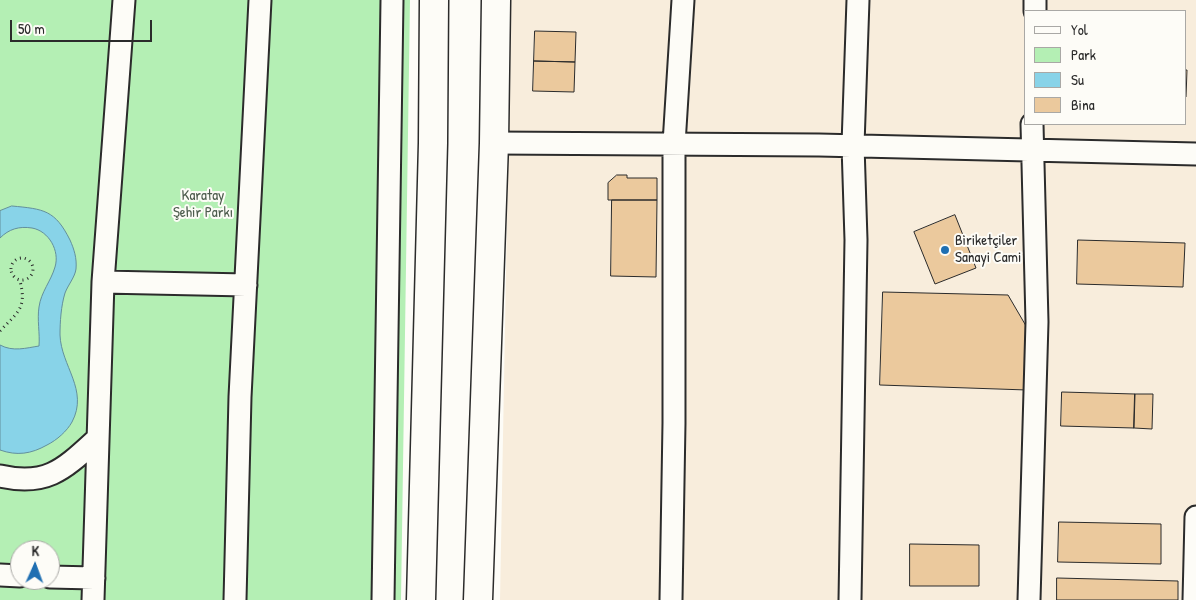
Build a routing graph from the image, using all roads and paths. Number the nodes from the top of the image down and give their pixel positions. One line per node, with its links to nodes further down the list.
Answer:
1 (124, 0): 15 (lane)
2 (260, 0): 16 (lane)
3 (392, 0): 25 (lane)
4 (434, 0): 26 (main road)
5 (496, 0): 9 (main road)
6 (683, 0): 10 (lane)
7 (858, 0): 11 (lane)
8 (1032, 125): 12 (lane)
9 (494, 143): 10 (lane); 27 (main road)
10 (674, 144): 11 (lane); 28 (lane)
11 (853, 146): 12 (lane); 29 (lane)
12 (1032, 150): 13 (lane); 30 (lane)
13 (1196, 154)
14 (20, 280): 14 (path); 17 (path)
15 (103, 282): 16 (lane); 18 (lane)
16 (246, 285): 24 (lane)
17 (0, 332)
18 (98, 438): 19 (lane); 22 (lane)
19 (0, 476)
20 (1196, 517): 31 (lane)
21 (60, 577): 22 (lane)
22 (94, 578): 23 (lane)
23 (93, 600)
24 (235, 600)
25 (384, 600)
26 (421, 600)
27 (478, 600)
28 (671, 600)
29 (850, 600)
30 (1029, 600)
31 (1194, 600)

